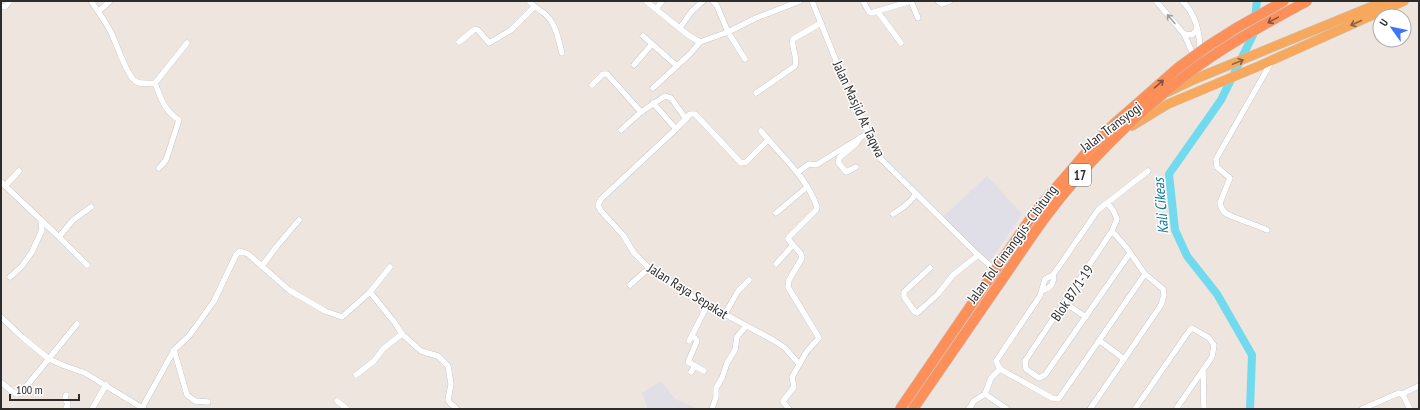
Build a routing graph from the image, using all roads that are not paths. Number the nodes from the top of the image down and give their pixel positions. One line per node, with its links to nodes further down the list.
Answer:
1 (10, 1): 21 (street)
2 (90, 1): 24 (street)
3 (110, 1): 24 (street)
4 (529, 1): 22 (street)
5 (646, 1): 23 (street)
6 (662, 1): 23 (street)
7 (703, 1): 28 (street)
8 (713, 1): 30 (street)
9 (800, 1): 30 (street)
10 (812, 1): 27 (street, Jalan Masjid At Taqwa)
11 (863, 1): 25 (street)
12 (911, 1): 25 (street); 26 (street)
13 (938, 1): 14 (street)
14 (950, 1)
15 (1156, 1): 31 (street, one-way to 15)
16 (1182, 1): 29 (street)
17 (1284, 1): 129 (highway, Jalan Tol Cimanggis–Cibitung / 17, one-way to 17, bridge)
18 (1307, 1): 130 (highway, Jalan Tol Cimanggis–Cibitung / 17, one-way to 130, bridge)
19 (1385, 1): 43 (highway, Jalan Transyogi, one-way to 19)
20 (1404, 1): 40 (highway, Jalan Transyogi, one-way to 40)
21 (1, 6)
22 (534, 7): 33 (street); 38 (street)
23 (656, 9): 28 (street)
24 (99, 12): 44 (street)
25 (878, 12): 35 (street)
26 (918, 18)
27 (821, 24): 47 (street); 54 (street, Jalan Masjid At Taqwa)
28 (680, 28): 34 (street)
29 (1198, 29): 31 (street); 43 (street)
30 (728, 32): 34 (street); 39 (street)
31 (1184, 34): 43 (street)
32 (643, 36): 37 (street)
33 (459, 42)
34 (700, 42): 42 (street)
35 (901, 43)
36 (187, 44): 44 (street)
37 (652, 44): 41 (street); 42 (street)
38 (562, 53)
39 (745, 59)
40 (1272, 60): 71 (street); 97 (highway, Jalan Transyogi)
41 (634, 65)
42 (677, 66): 46 (street)
43 (1203, 76): 83 (highway, Jalan Transyogi)
44 (154, 83): 58 (street)
45 (592, 85): 49 (street)
46 (653, 88)
47 (756, 93)
48 (653, 103): 49 (street); 50 (street); 52 (street)
49 (640, 112): 51 (street)
50 (686, 118): 52 (street); 56 (street)
51 (621, 130)
52 (676, 130): 81 (street, Jalan Raya Sepakat)
53 (760, 132): 56 (street)
54 (868, 133): 55 (street); 64 (street, Jalan Masjid At Taqwa)
55 (862, 136): 57 (street); 61 (street)
56 (768, 140): 61 (street)
57 (856, 167)
58 (159, 168)
59 (1148, 170): 65 (street)
60 (19, 171): 62 (street)
61 (798, 172): 63 (street)
62 (3, 184): 69 (street)
63 (807, 187): 67 (street); 74 (street)
64 (916, 194): 68 (street); 76 (street, Jalan Masjid At Taqwa)
65 (1107, 202): 72 (street, Blok B7/1-19); 109 (street)
66 (91, 206): 73 (street)
67 (776, 213)
68 (893, 214)
69 (41, 220): 73 (street); 85 (street)
70 (299, 220): 79 (street)
71 (1267, 230)
72 (1112, 232): 75 (street); 89 (street, Blok B7/1-19)
73 (59, 237): 78 (street)
74 (793, 245): 77 (street); 107 (street)
75 (1130, 253): 84 (street); 93 (street)
76 (978, 255): 82 (street); 83 (street, Jalan Masjid At Taqwa)
77 (776, 264)
78 (87, 265)
79 (262, 266): 88 (street); 104 (street)
80 (390, 267): 88 (street)
81 (648, 268): 87 (street); 90 (street, Jalan Raya Sepakat)
82 (930, 268)
83 (995, 270): 94 (highway, Jalan Transyogi)
84 (1145, 274): 102 (street); 106 (street)
85 (10, 277)
86 (749, 280): 91 (street)
87 (630, 285)
88 (370, 292): 98 (street)
89 (1065, 302): 93 (street); 93 (street, Blok B7/1-19)
90 (708, 304): 91 (street, Jalan Raya Sepakat); 99 (street)
91 (724, 314): 96 (street, Jalan Raya Sepakat)
92 (1, 317): 105 (street)
93 (1086, 317)
94 (958, 322): 97 (highway); 100 (highway, Jalan Transyogi)
95 (77, 324): 105 (street)
96 (746, 326): 107 (street, Jalan Raya Sepakat); 127 (street)
97 (970, 329): 103 (highway, Jalan Transyogi)
98 (402, 334): 113 (street); 126 (street)
99 (692, 336): 101 (street); 108 (street)
100 (947, 338): 103 (highway); 129 (highway, Jalan Transyogi)
101 (689, 341)
102 (1100, 341): 106 (street); 109 (street)
103 (959, 344): 130 (highway, Jalan Transyogi)
104 (174, 350): 121 (street); 124 (street)
105 (49, 359): 114 (street); 115 (street)
106 (1124, 359): 133 (street)
107 (799, 364): 128 (street)
108 (695, 366): 111 (street); 112 (street)
109 (1000, 369): 117 (street)
110 (1203, 370): 134 (street); 135 (street); 136 (street)
111 (704, 371)
112 (691, 372)
113 (356, 374)
114 (1, 382)
115 (106, 385): 123 (street); 124 (street)
116 (1419, 386): 118 (street)
117 (984, 394): 131 (street); 132 (street)
118 (1402, 394): 137 (street); 138 (street)
119 (66, 395): 122 (street)
120 (337, 401): 125 (street)
121 (208, 402)
122 (68, 409)
123 (92, 409)
124 (143, 409)
125 (347, 409)
126 (456, 409)
127 (712, 409)
128 (789, 409)
129 (899, 409)
130 (914, 409)
131 (968, 409)
132 (1007, 409)
133 (1090, 409)
134 (1135, 409)
135 (1176, 409)
136 (1204, 409)
137 (1362, 409)
138 (1410, 409)

